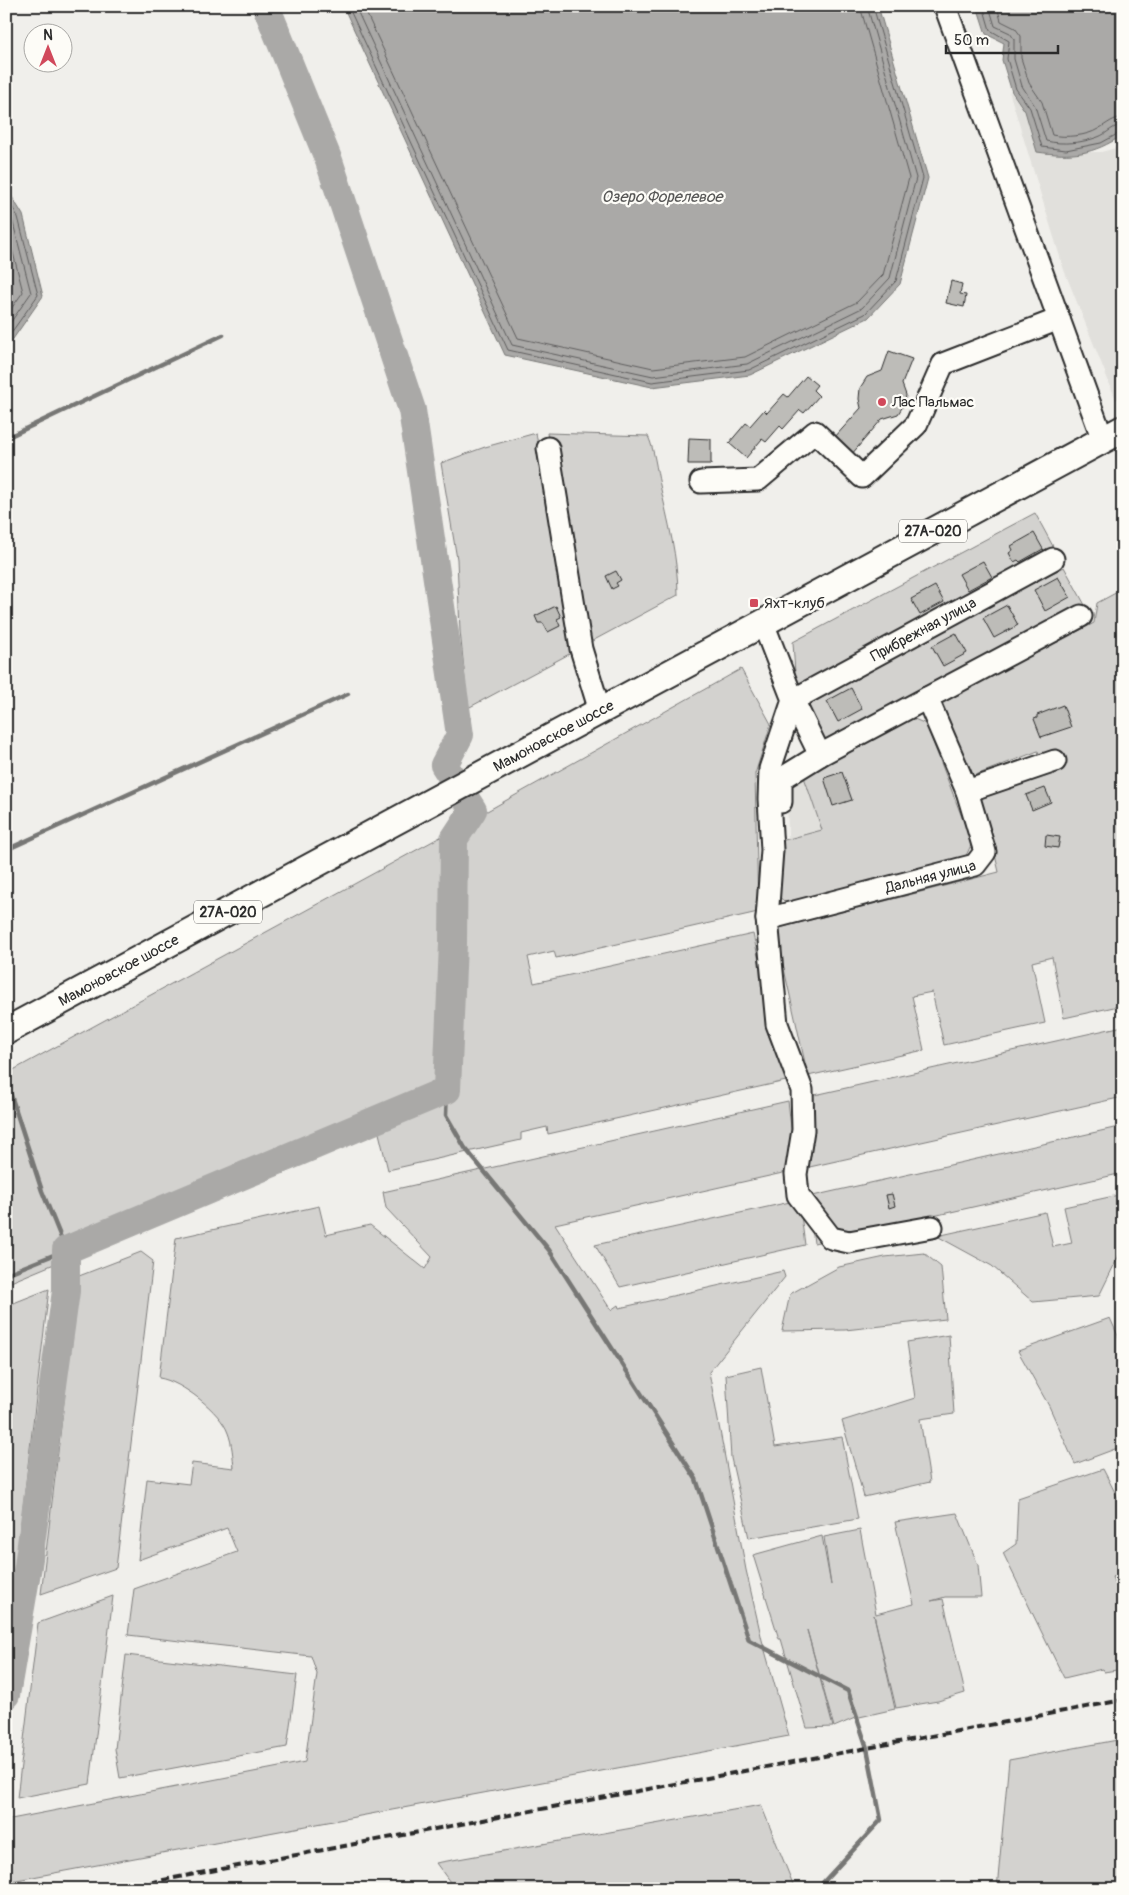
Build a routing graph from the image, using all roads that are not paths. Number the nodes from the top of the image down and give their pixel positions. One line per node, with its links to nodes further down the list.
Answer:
1 (945, 6): 2 (street)
2 (1059, 319): 3 (street); 5 (street)
3 (1113, 435): 8 (main road, Мамоновское шоссе / 27А-020)
4 (548, 448): 11 (street)
5 (701, 482)
6 (1053, 560): 10 (street, Прибрежная улица)
7 (1081, 616): 9 (street)
8 (763, 623): 10 (street); 11 (main road, Мамоновское шоссе / 27А-020)
9 (927, 698): 12 (street); 14 (street, Дальняя улица)
10 (793, 700): 12 (street); 16 (street)
11 (600, 711): 17 (main road, Мамоновское шоссе / 27А-020)
12 (820, 755): 15 (street)
13 (1054, 762): 14 (street)
14 (967, 791): 16 (street, Дальняя улица)
15 (782, 832)
16 (767, 919): 18 (street)
17 (6, 1031)
18 (932, 1227)

